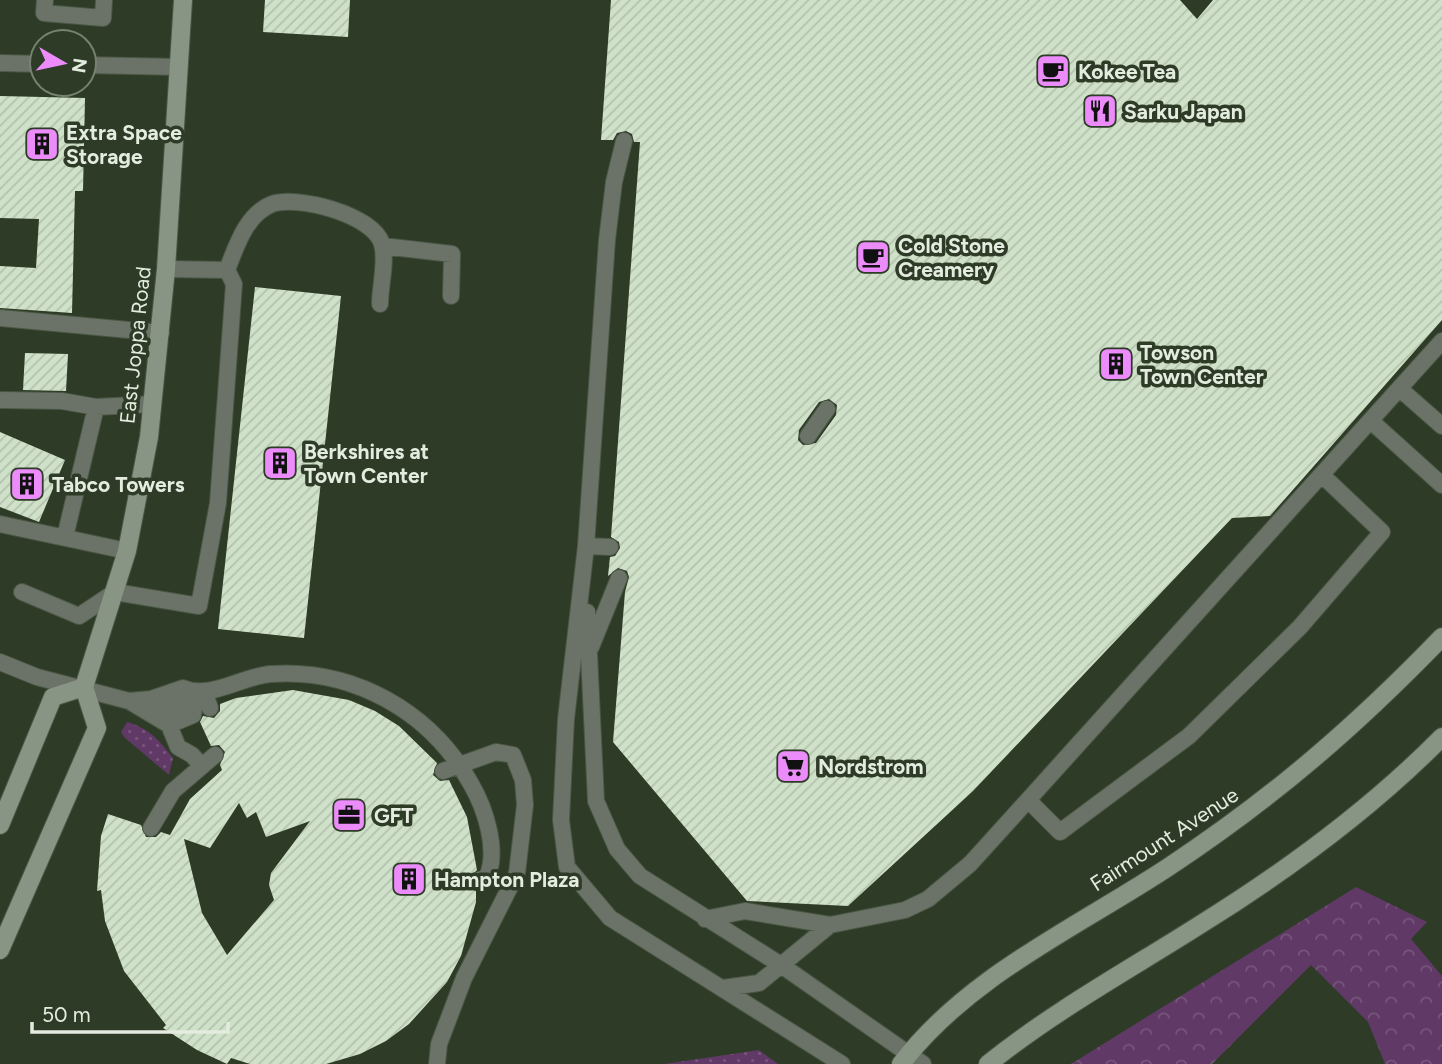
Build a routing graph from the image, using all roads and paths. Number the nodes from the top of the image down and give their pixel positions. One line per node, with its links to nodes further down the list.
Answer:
1 (45, 0): 2 (lane)
2 (104, 0)
3 (183, 0): 7 (main road, East Joppa Road)
4 (0, 63): 5 (lane)
5 (28, 64)
6 (98, 65): 7 (lane)
7 (179, 67): 10 (main road, East Joppa Road)
8 (624, 141): 29 (lane)
9 (383, 246): 11 (lane); 12 (lane); 13 (lane)
10 (166, 269): 11 (lane); 15 (main road, East Joppa Road)
11 (227, 270): 34 (lane)
12 (451, 296)
13 (380, 297)
14 (0, 318): 15 (lane)
15 (161, 332): 19 (main road, East Joppa Road)
16 (1442, 342): 17 (lane)
17 (1401, 389): 22 (lane); 23 (lane)
18 (0, 401): 20 (lane)
19 (153, 404): 20 (lane); 31 (main road, East Joppa Road)
20 (96, 407): 28 (lane)
21 (827, 409): 24 (lane)
22 (1372, 422): 25 (lane); 26 (lane)
23 (1442, 426)
24 (808, 436)
25 (1322, 476): 47 (lane); 47 (lane)
26 (1442, 485)
27 (0, 524): 28 (lane)
28 (65, 537): 31 (lane)
29 (586, 546): 30 (lane); 36 (lane); 55 (lane)
30 (610, 547)
31 (127, 551): 34 (main road, East Joppa Road)
32 (619, 578): 36 (lane)
33 (22, 592): 34 (lane)
34 (116, 592): 38 (main road, East Joppa Road)
35 (1442, 637): 56 (main road, Fairmount Avenue)
36 (587, 655): 51 (lane)
37 (0, 662): 38 (lane)
38 (84, 687): 40 (lane); 48 (main road); 53 (main road)
39 (200, 692): 40 (lane); 41 (lane); 42 (lane); 50 (lane)
40 (129, 701): 42 (lane)
41 (210, 708)
42 (169, 725): 45 (lane)
43 (1442, 737): 59 (main road)
44 (215, 755): 45 (lane)
45 (200, 764): 49 (lane)
46 (443, 771): 57 (lane)
47 (1028, 800): 52 (lane)
48 (0, 825)
49 (151, 828)
50 (477, 881)
51 (705, 919): 52 (lane); 54 (lane)
52 (830, 925): 54 (lane)
53 (0, 950)
54 (781, 965): 55 (lane); 56 (lane)
55 (723, 988): 58 (lane)
56 (911, 1060)
57 (437, 1064)
58 (842, 1064)
59 (988, 1064)

